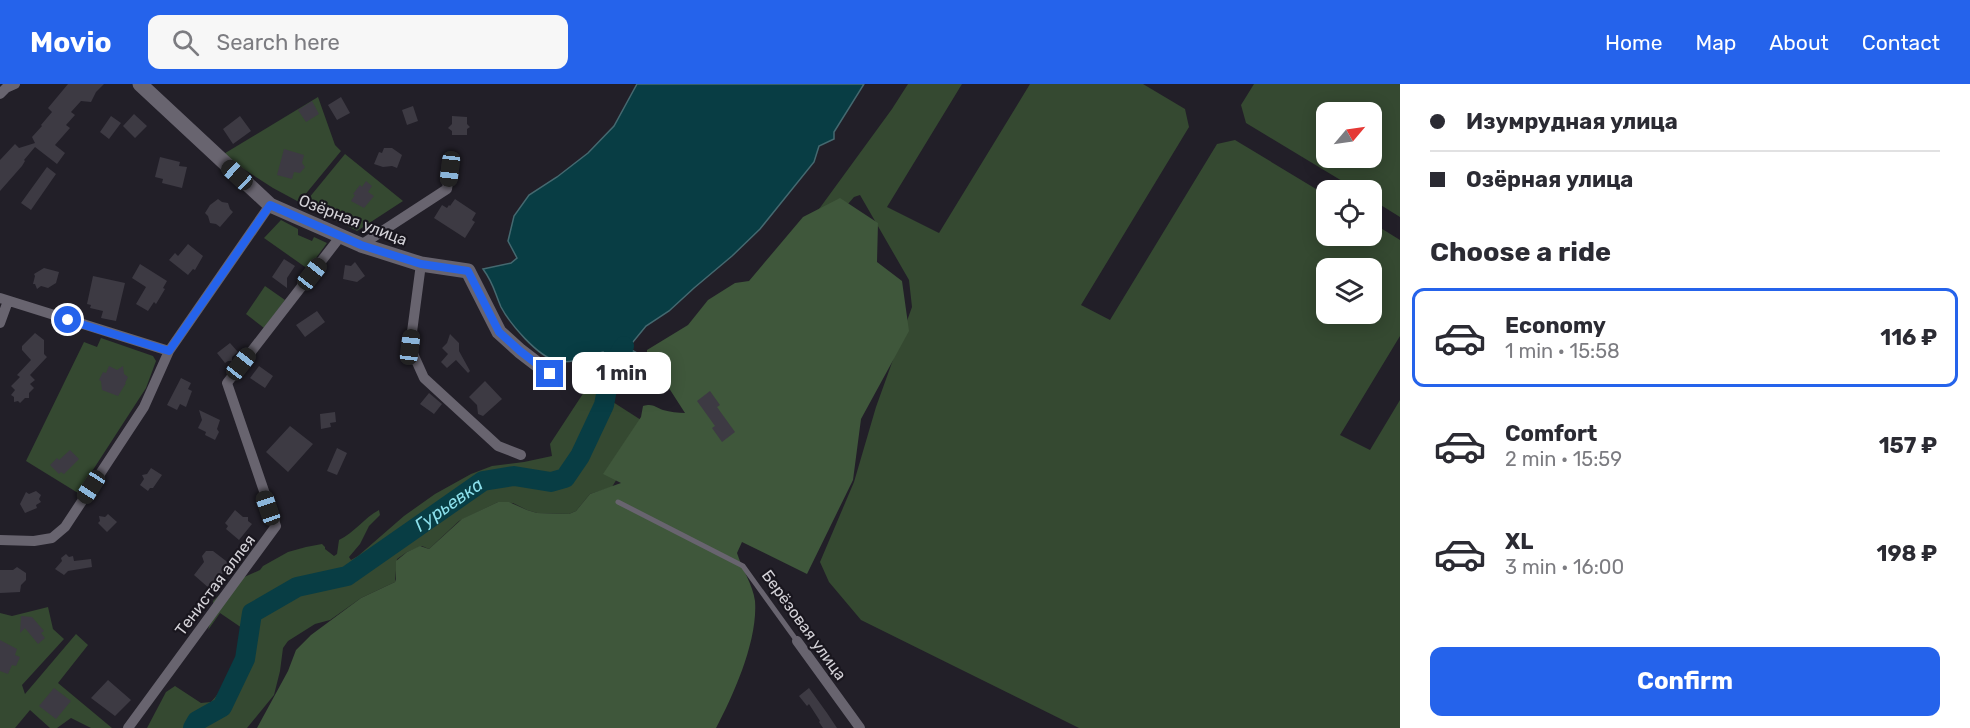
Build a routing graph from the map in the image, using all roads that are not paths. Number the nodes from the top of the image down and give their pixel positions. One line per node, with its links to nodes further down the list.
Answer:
1 (15, 84): 3 (street)
2 (140, 84): 5 (street, Озёрная улица)
3 (0, 94)
4 (450, 169): 7 (street)
5 (270, 205): 6 (street, Озёрная улица); 11 (street)
6 (340, 237): 7 (street, Озёрная улица); 17 (street, Тенистая аллея)
7 (361, 245): 8 (street, Озёрная улица)
8 (421, 264): 12 (street, Озёрная улица); 13 (street)
9 (4, 299): 10 (street); 11 (street)
10 (0, 323)
11 (169, 351): 15 (street)
12 (550, 374)
13 (521, 454)
14 (618, 502): 16 (lane, Берёзовая улица)
15 (0, 540)
16 (798, 641): 18 (street, Берёзовая улица)
17 (128, 728)
18 (860, 728)

